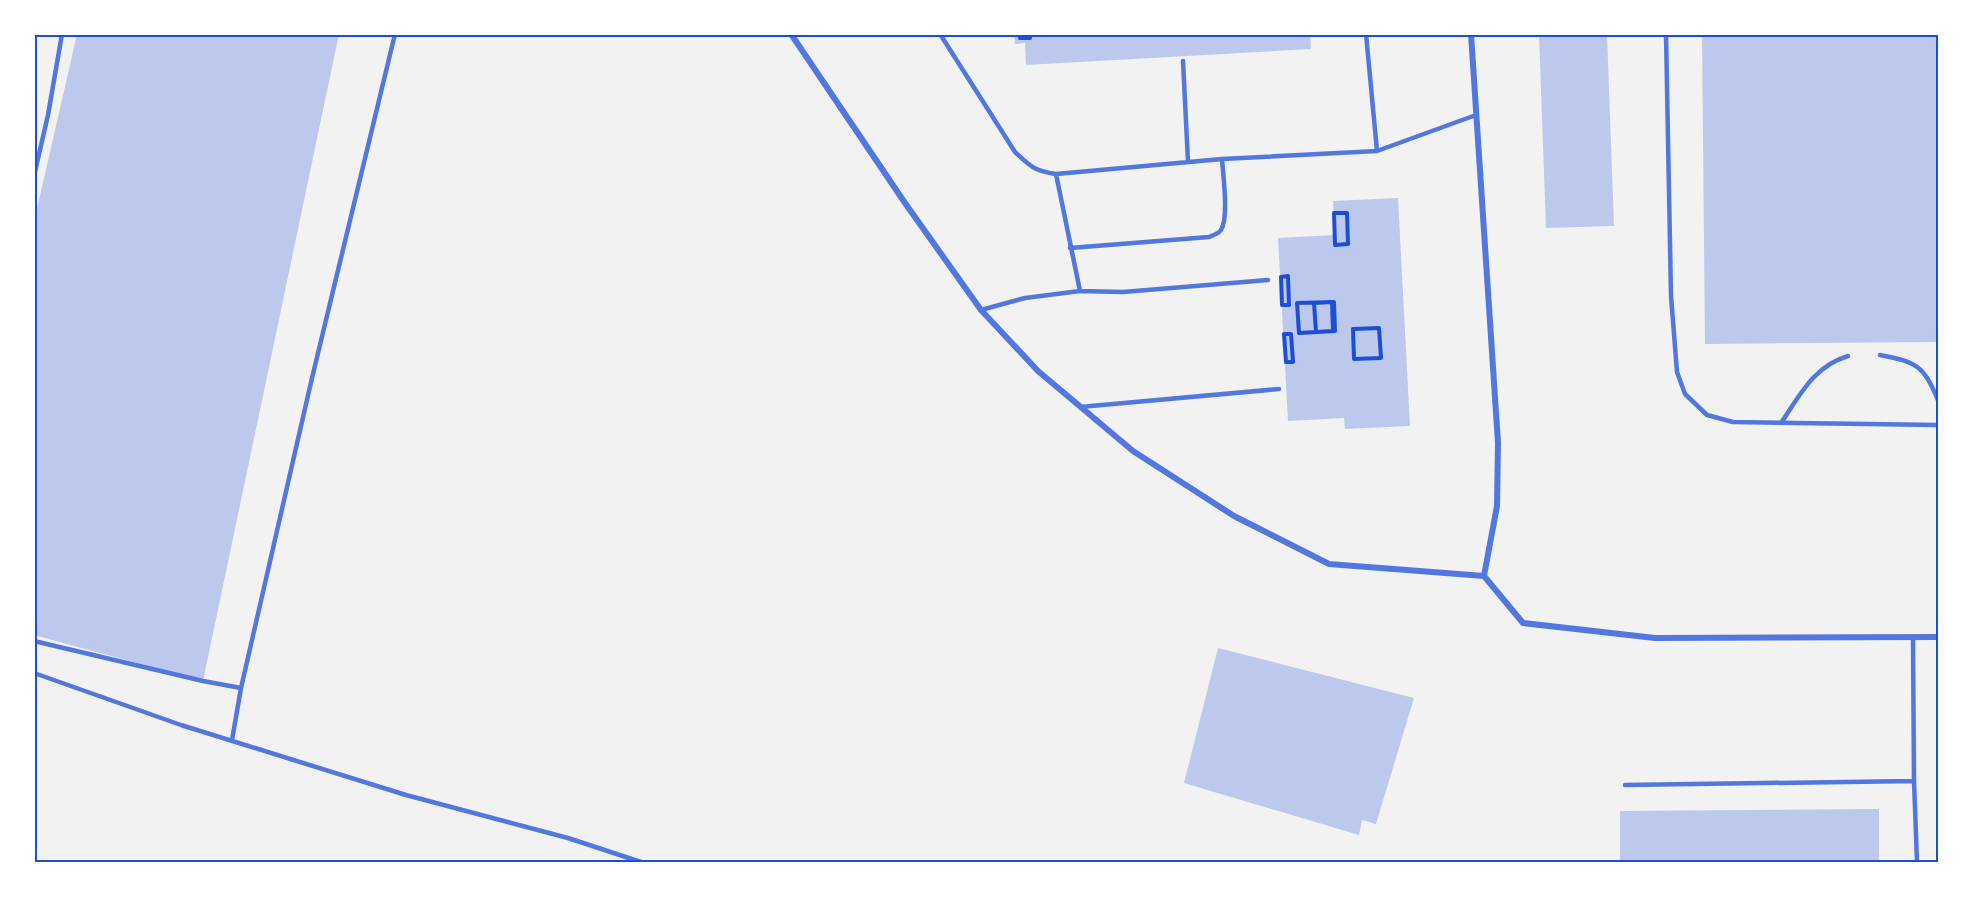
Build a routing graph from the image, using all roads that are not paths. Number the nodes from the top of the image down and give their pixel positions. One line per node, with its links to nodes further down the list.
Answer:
1 (62, 34): 14 (lane)
2 (395, 34): 31 (lane)
3 (791, 34): 18 (street)
4 (940, 34): 13 (lane)
5 (1366, 34): 10 (lane)
6 (1471, 34): 9 (street)
7 (1666, 34): 24 (lane)
8 (1183, 61): 12 (lane)
9 (1476, 115): 10 (lane); 26 (street)
10 (1377, 151): 11 (lane)
11 (1222, 159): 12 (lane); 15 (lane)
12 (1188, 162): 13 (lane)
13 (1056, 174): 15 (lane)
14 (34, 176)
15 (1070, 248): 17 (lane)
16 (1268, 280): 17 (lane)
17 (1080, 291): 18 (lane)
18 (981, 310): 23 (street)
19 (1880, 355): 22 (lane)
20 (1848, 356): 24 (lane)
21 (1279, 389): 23 (lane)
22 (1938, 400)
23 (1080, 407): 26 (street)
24 (1781, 423): 25 (lane)
25 (1938, 425)
26 (1484, 576): 27 (street)
27 (1913, 637): 28 (street); 33 (lane)
28 (1938, 637)
29 (34, 640): 31 (lane)
30 (34, 672): 32 (lane)
31 (241, 688): 32 (lane)
32 (232, 740): 35 (lane)
33 (1914, 781): 34 (lane); 36 (lane)
34 (1624, 785)
35 (641, 862)
36 (1917, 862)

